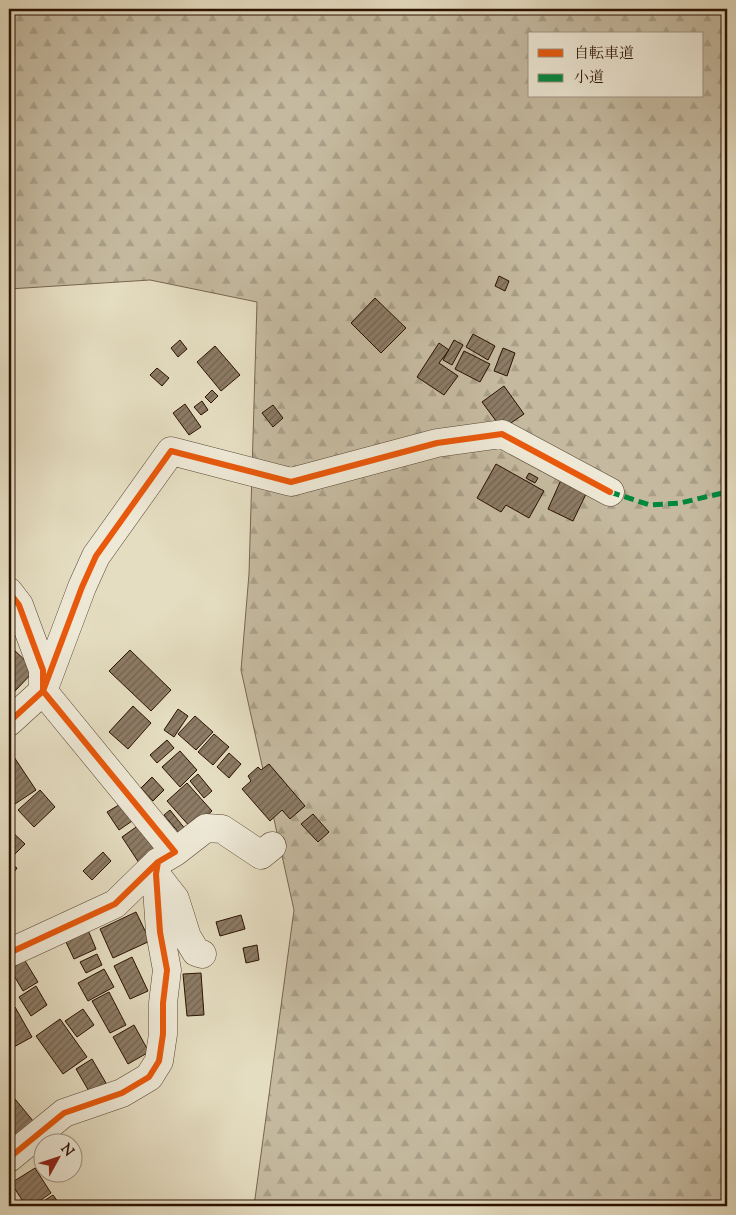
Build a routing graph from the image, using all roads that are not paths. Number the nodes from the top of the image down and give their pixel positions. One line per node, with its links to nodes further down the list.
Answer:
1 (610, 492): 3 (street)
2 (9, 592): 3 (street)
3 (43, 691): 4 (street); 6 (street)
4 (9, 722)
5 (272, 846): 6 (street)
6 (163, 863): 7 (street); 8 (street); 9 (street)
7 (9, 953)
8 (202, 954)
9 (9, 1158)

